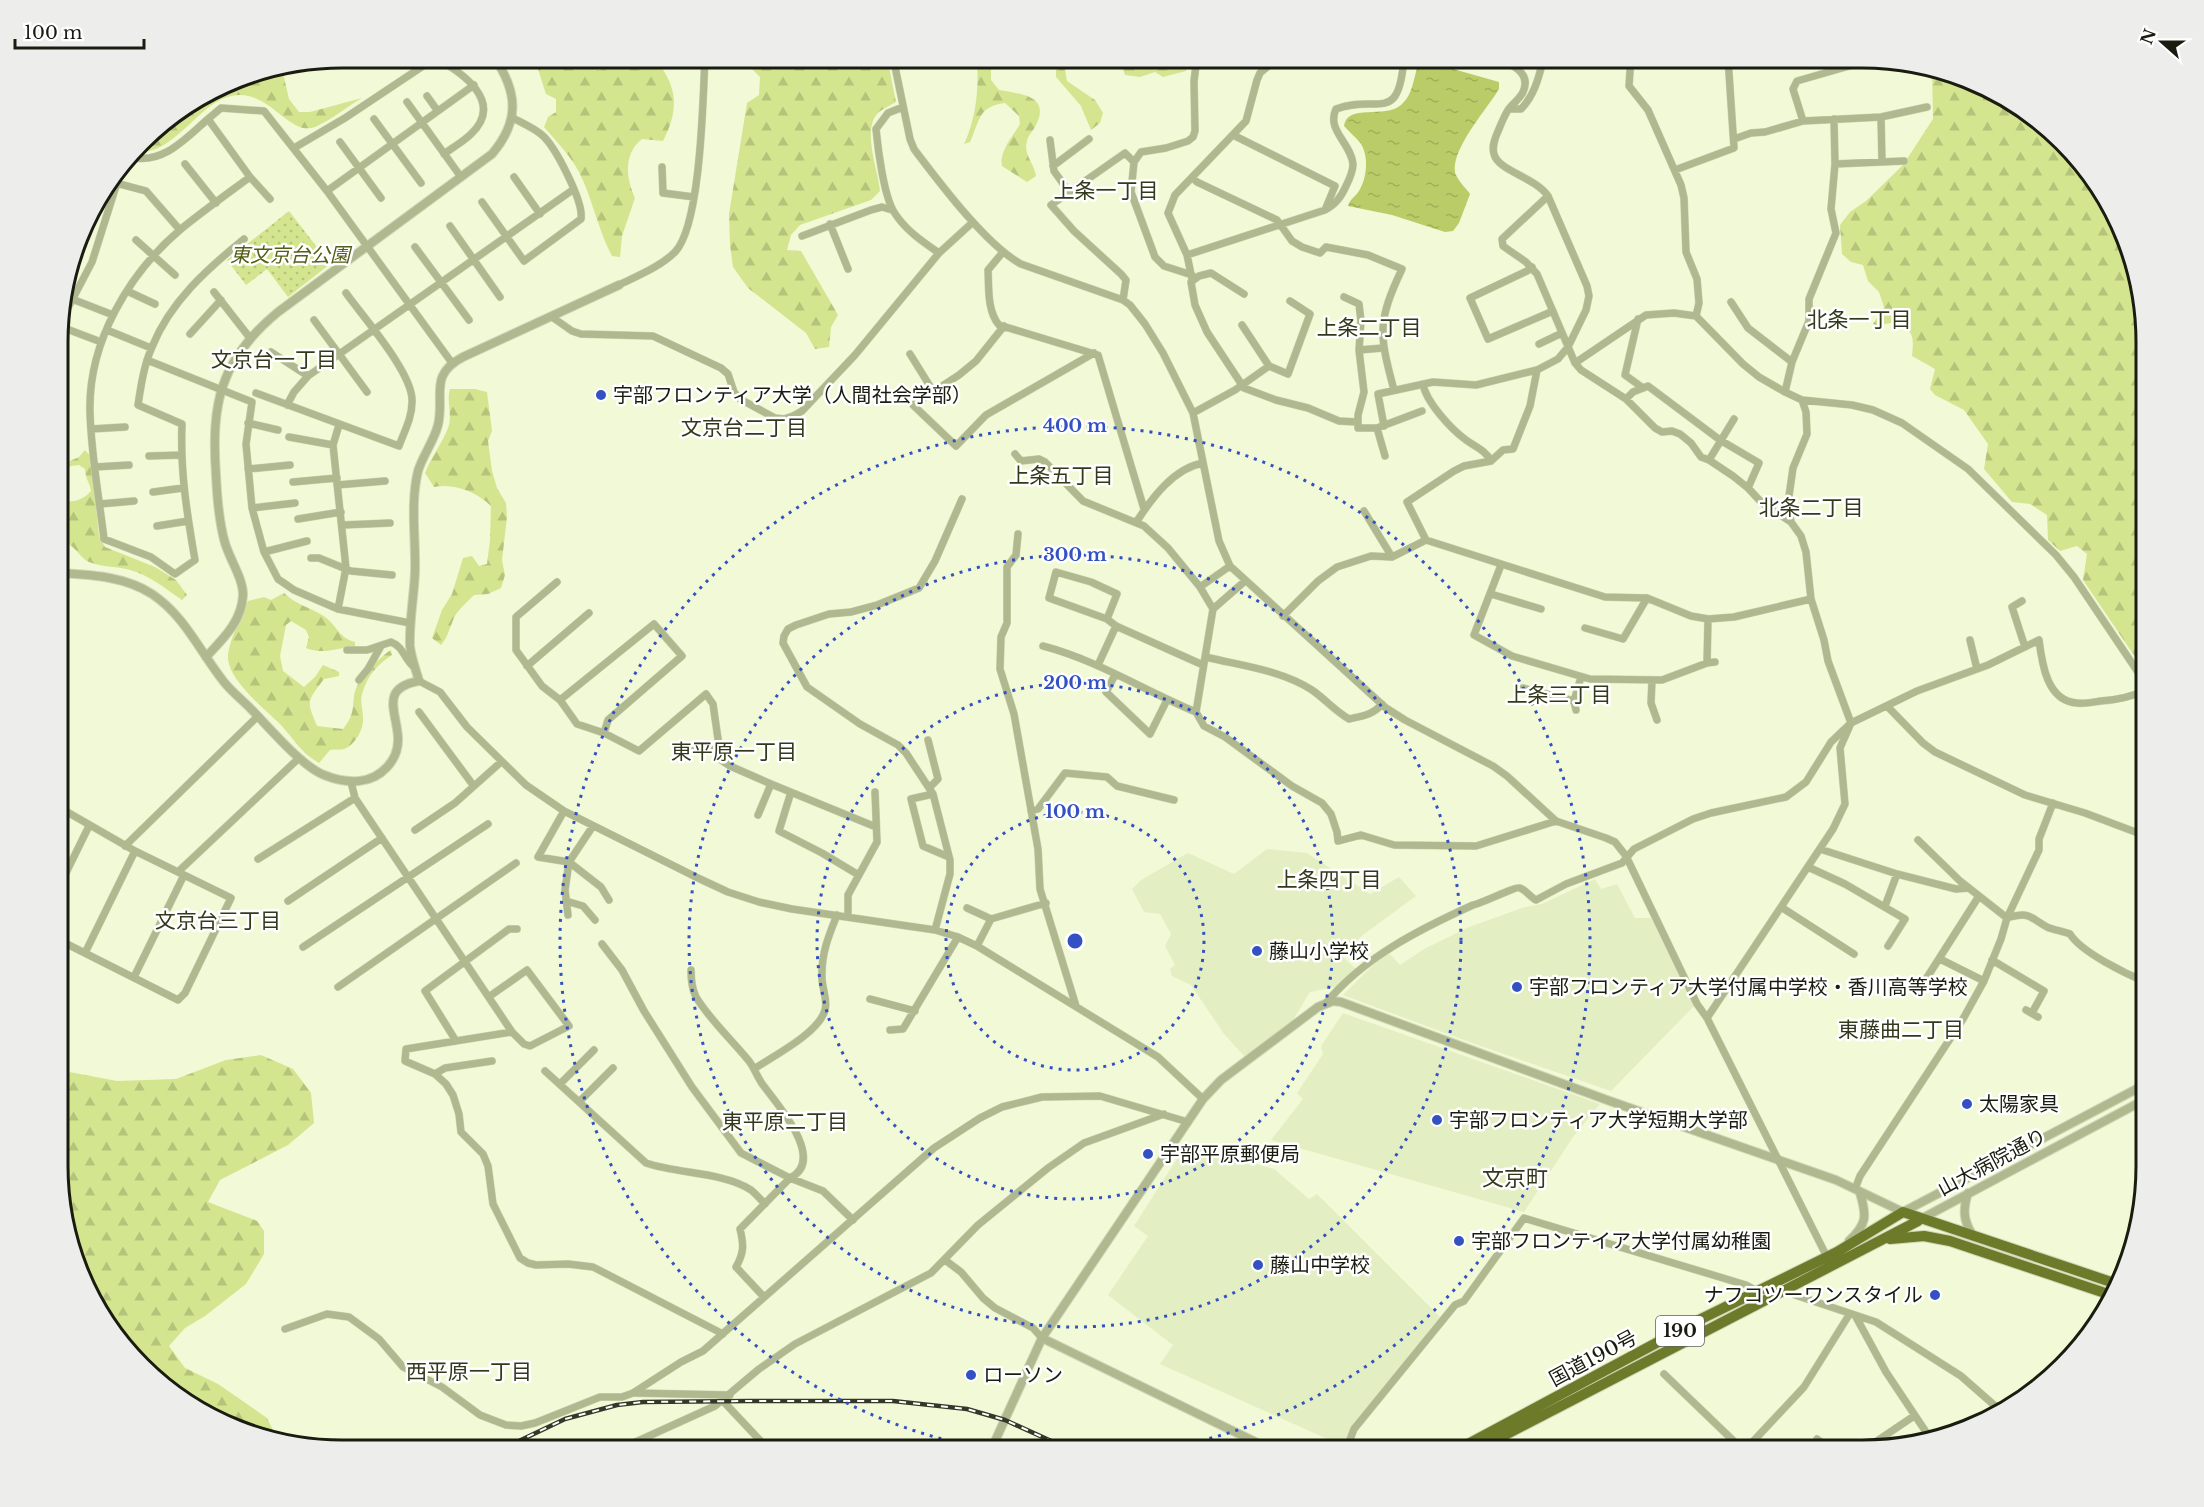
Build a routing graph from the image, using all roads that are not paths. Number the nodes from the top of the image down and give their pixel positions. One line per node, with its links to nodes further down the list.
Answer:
1 (420, 68): 34 (street)
2 (449, 68): 14 (street)
3 (500, 68): 22 (street)
4 (704, 68): 57 (street)
5 (895, 68): 17 (street)
6 (1196, 68): 38 (street)
7 (1266, 68): 28 (street)
8 (1403, 68): 63 (street)
9 (1517, 68): 19 (street)
10 (1541, 68): 19 (street)
11 (1631, 68): 45 (street)
12 (1729, 68): 30 (street)
13 (1842, 68): 26 (street)
14 (474, 85): 20 (street); 35 (street)
15 (427, 96): 20 (street)
16 (407, 102): 27 (street)
17 (903, 107): 62 (street); 65 (street)
18 (1927, 107): 21 (street)
19 (1509, 109): 56 (street)
20 (437, 110): 27 (street)
21 (1881, 117): 25 (street); 39 (street)
22 (513, 118): 47 (street); 52 (street)
23 (208, 119): 34 (street); 36 (street); 46 (street)
24 (374, 119): 33 (street)
25 (1834, 120): 26 (street); 41 (street)
26 (1803, 121): 30 (street)
27 (421, 122): 33 (street); 35 (street)
28 (1233, 135): 49 (street); 63 (street)
29 (1089, 139): 42 (street)
30 (1734, 139): 45 (street)
31 (1050, 140): 42 (street)
32 (340, 142): 44 (street)
33 (392, 144): 44 (street); 50 (street)
34 (294, 148): 54 (street)
35 (444, 153): 47 (street)
36 (138, 159)
37 (1904, 161): 39 (street)
38 (1134, 162): 55 (street); 84 (street)
39 (1882, 162): 41 (street)
40 (185, 164): 61 (street)
41 (1835, 164): 126 (street)
42 (1053, 166): 55 (street)
43 (662, 167): 57 (street)
44 (359, 168): 54 (street); 58 (street)
45 (1675, 170): 102 (street)
46 (250, 177): 59 (street); 61 (street)
47 (461, 177): 74 (street)
48 (514, 177): 64 (street)
49 (1192, 178): 67 (street); 78 (street)
50 (421, 183)
51 (118, 184): 69 (street)
52 (574, 189): 64 (street); 71 (street)
53 (113, 191): 93 (street)
54 (327, 191): 74 (street)
55 (1069, 192): 95 (street)
56 (1548, 196): 81 (street); 117 (street)
57 (694, 197): 86 (street)
58 (381, 198)
59 (270, 200)
60 (482, 202): 71 (street)
61 (216, 203): 69 (street)
62 (892, 210): 66 (street); 77 (street)
63 (1325, 210): 67 (street)
64 (540, 214): 71 (street)
65 (974, 222): 76 (street); 77 (street)
66 (830, 224): 70 (street); 82 (street)
67 (1280, 224): 78 (street); 119 (street)
68 (450, 226): 80 (street)
69 (180, 230): 79 (street)
70 (802, 236)
71 (507, 237): 80 (street)
72 (244, 239): 118 (street)
73 (136, 240): 79 (street)
74 (368, 246): 99 (street); 114 (street)
75 (415, 247): 85 (street)
76 (1003, 252): 95 (street); 108 (street)
77 (939, 253): 103 (street)
78 (1187, 255): 84 (street)
79 (154, 257): 83 (street); 87 (street)
80 (474, 260): 85 (street); 91 (street)
81 (1532, 267): 100 (street); 100 (street)
82 (848, 270)
83 (176, 275)
84 (1192, 279): 90 (street); 133 (street)
85 (442, 283): 99 (street); 106 (street)
86 (619, 285): 103 (street)
87 (127, 291): 98 (street); 101 (street)
88 (214, 291): 94 (street)
89 (346, 293): 111 (street)
90 (1244, 294)
91 (500, 297)
92 (1344, 297): 120 (street)
93 (72, 299): 101 (street)
94 (220, 300): 113 (street); 114 (street)
95 (1123, 300): 145 (street)
96 (1290, 301): 129 (street)
97 (1731, 302): 126 (street)
98 (154, 304)
99 (410, 304): 111 (street); 127 (street)
100 (1552, 310): 112 (street)
101 (113, 315): 110 (street)
102 (1696, 316): 104 (street); 139 (street)
103 (552, 317): 127 (street)
104 (1638, 319): 128 (street); 134 (street)
105 (314, 320): 123 (street)
106 (469, 320)
107 (1242, 325): 129 (street)
108 (1004, 326): 122 (street); 137 (street)
109 (68, 329): 115 (street)
110 (107, 330): 115 (street); 118 (street)
111 (373, 330): 123 (street); 149 (street)
112 (1562, 333): 116 (street); 117 (street)
113 (190, 334)
114 (250, 338): 135 (street)
115 (101, 342): 152 (street)
116 (1539, 344)
117 (1568, 347): 128 (street); 130 (street)
118 (151, 348): 125 (street)
119 (1383, 348): 120 (street); 136 (street)
120 (1359, 350): 147 (street)
121 (271, 352): 131 (street)
122 (1094, 353): 137 (street); 179 (street)
123 (339, 354): 131 (street); 138 (street)
124 (910, 354): 137 (street)
125 (147, 360): 135 (street); 157 (street)
126 (1792, 362): 139 (street)
127 (452, 363): 214 (street)
128 (1575, 363): 141 (street)
129 (1269, 366): 133 (street)
130 (1537, 370): 132 (street); 162 (street)
131 (308, 376): 143 (street)
132 (1424, 384): 136 (street); 162 (street)
133 (1242, 385): 145 (street); 147 (street)
134 (1643, 388): 141 (street); 155 (street)
135 (222, 389): 148 (street); 222 (street)
136 (1394, 390): 151 (street)
137 (933, 391)
138 (367, 392)
139 (1785, 392): 142 (street)
140 (256, 393): 143 (street)
141 (1626, 399): 161 (street)
142 (1802, 400): 185 (street); 228 (street)
143 (287, 405): 149 (street)
144 (1422, 411): 151 (street)
145 (1193, 413): 163 (street)
146 (1734, 419): 155 (street)
147 (1357, 422): 151 (street)
148 (248, 423): 153 (street); 167 (street)
149 (339, 425): 156 (street)
150 (125, 427): 152 (street)
151 (1380, 427): 160 (street)
152 (91, 429): 166 (street)
153 (278, 430)
154 (290, 437): 156 (street)
155 (1720, 440): 161 (street); 172 (street)
156 (333, 445): 170 (street)
157 (181, 454): 159 (street); 171 (street)
158 (1015, 454): 184 (street)
159 (149, 456)
160 (1385, 456)
161 (1709, 460): 172 (street)
162 (1491, 461): 190 (street)
163 (1203, 463): 179 (street); 196 (street)
164 (129, 465): 166 (street)
165 (290, 465): 167 (street)
166 (95, 467): 177 (street)
167 (248, 470): 178 (street)
168 (385, 481): 170 (street)
169 (293, 482): 170 (street)
170 (337, 482): 181 (street)
171 (183, 488): 173 (street); 183 (street)
172 (1748, 488): 185 (street)
173 (153, 492)
174 (962, 499): 256 (street)
175 (134, 501): 177 (street)
176 (295, 503): 178 (street)
177 (100, 504): 183 (street)
178 (252, 508): 192 (street)
179 (1144, 509): 184 (street)
180 (1364, 511): 193 (street)
181 (341, 512): 182 (street); 187 (street)
182 (298, 519)
183 (188, 521): 188 (street)
184 (1137, 521): 202 (street)
185 (1791, 522): 205 (street)
186 (390, 523): 187 (street)
187 (343, 525): 197 (street)
188 (157, 526)
189 (1018, 534): 263 (street)
190 (1426, 540): 193 (street); 195 (street)
191 (307, 541): 192 (street)
192 (264, 552): 207 (street)
193 (1392, 557): 211 (street)
194 (311, 558): 197 (street)
195 (1501, 565): 203 (street); 204 (street)
196 (1230, 566): 200 (street); 202 (street)
197 (346, 568): 199 (street); 207 (street)
198 (68, 574): 222 (street)
199 (392, 575)
200 (1245, 580): 208 (street); 211 (street)
201 (557, 582): 225 (street)
202 (1200, 587): 208 (street)
203 (1491, 594): 209 (street); 230 (street)
204 (1647, 598): 213 (street); 216 (street)
205 (1811, 599): 213 (street); 246 (street)
206 (2022, 601): 220 (street)
207 (338, 609): 214 (street)
208 (1213, 609): 223 (street)
209 (1541, 609)
210 (589, 613): 225 (street)
211 (1282, 616): 239 (street)
212 (1107, 619): 212 (street); 215 (street)
213 (1708, 620): 232 (street)
214 (410, 623): 226 (street)
215 (1116, 626): 223 (street); 224 (street)
216 (1585, 628)
217 (1970, 640): 227 (street)
218 (381, 646): 221 (street); 226 (street); 231 (street)
219 (1043, 646): 224 (street)
220 (2025, 647): 227 (street); 235 (street)
221 (347, 650)
222 (206, 657): 244 (street)
223 (1205, 661): 239 (street); 243 (street)
224 (1098, 664): 229 (street)
225 (527, 666): 236 (street)
226 (416, 669): 233 (street)
227 (1977, 669): 240 (street)
228 (2136, 669)
229 (1115, 675): 237 (street); 237 (street)
230 (1581, 677): 232 (street); 238 (street)
231 (359, 680)
232 (1652, 680): 245 (street)
233 (418, 681): 252 (street); 253 (street)
234 (1523, 688): 238 (street)
235 (2136, 695)
236 (560, 700): 247 (street); 247 (street)
237 (1167, 700): 243 (street)
238 (1574, 701): 241 (street)
239 (1382, 704): 266 (street)
240 (1887, 706): 246 (street); 261 (street)
241 (1576, 710)
242 (419, 712): 255 (street)
243 (1196, 712): 266 (street)
244 (258, 716): 251 (street); 275 (street)
245 (1657, 720)
246 (1851, 723): 276 (street); 278 (street)
247 (604, 733): 249 (street)
248 (928, 740): 256 (street)
249 (718, 747): 250 (street); 254 (street)
250 (690, 748)
251 (299, 758): 253 (street); 285 (street)
252 (501, 762): 255 (street); 262 (street)
253 (351, 782): 259 (street)
254 (771, 784): 257 (street); 265 (street)
255 (473, 785): 271 (street)
256 (931, 791): 279 (street); 279 (street)
257 (791, 792): 270 (street); 286 (street)
258 (875, 792): 270 (street)
259 (355, 798): 273 (street); 280 (street)
260 (1174, 800): 263 (street)
261 (2053, 803): 272 (street); 302 (street)
262 (564, 811): 269 (street); 281 (street)
263 (1031, 811): 294 (street)
264 (68, 813): 268 (street)
265 (758, 815)
266 (1556, 821): 278 (street)
267 (488, 824): 288 (street)
268 (89, 826): 275 (street); 284 (street)
269 (593, 826): 281 (street); 299 (street)
270 (876, 827): 286 (street)
271 (415, 830)
272 (2136, 832)
273 (382, 838): 288 (street); 292 (street)
274 (1918, 840): 289 (street)
275 (125, 846): 277 (street)
276 (1820, 849): 283 (street); 287 (street)
277 (135, 851): 285 (street); 313 (street)
278 (1626, 856): 326 (street); 330 (street)
279 (949, 857): 306 (street)
280 (258, 859)
281 (569, 862): 291 (street); 293 (street)
282 (516, 863): 300 (street)
283 (1808, 867): 295 (street); 296 (street)
284 (68, 869)
285 (182, 873): 319 (street); 319 (street)
286 (858, 874): 301 (street)
287 (1898, 874): 289 (street); 295 (street)
288 (408, 877): 300 (street); 312 (street)
289 (1969, 888): 290 (street)
290 (1979, 896): 302 (street); 315 (street)
291 (609, 900)
292 (288, 901)
293 (566, 901): 298 (street); 304 (street)
294 (1046, 903): 303 (street); 327 (street)
295 (1885, 906): 311 (street)
296 (1781, 907): 314 (street); 330 (street)
297 (967, 908): 303 (street)
298 (568, 915)
299 (837, 915): 301 (street); 337 (street)
300 (436, 917): 317 (street); 323 (street)
301 (848, 917): 306 (street)
302 (2007, 918): 316 (street); 320 (street)
303 (992, 919): 310 (street)
304 (595, 920)
305 (517, 929): 317 (street)
306 (935, 930): 307 (street)
307 (958, 937): 310 (street); 328 (street)
308 (68, 944): 313 (street)
309 (602, 944): 348 (street)
310 (978, 946): 327 (street)
311 (1888, 946)
312 (303, 947)
313 (85, 953): 319 (street)
314 (1854, 954)
315 (1940, 959): 321 (street); 322 (street)
316 (1992, 960): 322 (street); 329 (street)
317 (466, 961): 324 (street); 333 (street)
318 (691, 970): 337 (street)
319 (134, 977)
320 (2136, 978)
321 (1926, 980)
322 (1984, 981): 349 (street)
323 (338, 987)
324 (490, 996): 332 (street); 332 (street)
325 (870, 999): 328 (street)
326 (1326, 1003): 342 (street); 347 (street)
327 (1076, 1006): 342 (street)
328 (915, 1011): 331 (street)
329 (2032, 1013)
330 (1707, 1018): 347 (street)
331 (890, 1030)
332 (512, 1032): 333 (street)
333 (456, 1041): 339 (street)
334 (594, 1050): 340 (street)
335 (492, 1061): 339 (street)
336 (613, 1068): 343 (street)
337 (754, 1069): 348 (street)
338 (545, 1071): 340 (street)
339 (435, 1074): 367 (street)
340 (560, 1084): 343 (street)
341 (2136, 1089): 352 (street, 山大病院通り)
342 (1203, 1099): 346 (street)
343 (580, 1101): 351 (street)
344 (2136, 1104): 350 (street, 山大病院通り)
345 (1164, 1114): 346 (street); 353 (street); 358 (street)
346 (1188, 1122): 368 (street)
347 (1778, 1160): 349 (street); 357 (street)
348 (790, 1178): 351 (street); 353 (street)
349 (1857, 1191): 352 (street); 357 (street)
350 (1968, 1193): 354 (street, 山大病院通り); 355 (street)
351 (765, 1204): 364 (street)
352 (1903, 1212): 354 (highway, 国道190号 / 190); 357 (highway, 国道190号 / 190)
353 (853, 1220): 364 (street)
354 (1921, 1220): 355 (highway, 国道190号 / 190); 356 (highway, 国道190号 / 190); 359 (highway, 国道190号 / 190)
355 (1972, 1234): 360 (highway, 国道190号 / 190)
356 (1876, 1243): 359 (highway, 国道190号 / 190); 361 (highway, 国道190号 / 190)
357 (1832, 1254): 362 (highway, 国道190号 / 190)
358 (945, 1260): 368 (street); 371 (street)
359 (2042, 1271): 363 (highway, 国道190号 / 190)
360 (2110, 1282)
361 (1787, 1289): 365 (street); 383 (highway, 国道190号 / 190)
362 (1759, 1292): 381 (street); 382 (highway, 国道190号 / 190)
363 (2105, 1293)
364 (764, 1297): 367 (street)
365 (1853, 1316): 373 (street); 374 (street); 385 (street)
366 (285, 1329): 370 (street)
367 (723, 1334): 370 (street)
368 (1042, 1338): 379 (street); 380 (street)
369 (1664, 1374): 384 (street)
370 (633, 1392): 371 (street)
371 (730, 1395): 372 (street)
372 (723, 1401): 377 (street); 378 (street)
373 (1995, 1405)
374 (1914, 1416): 375 (street); 376 (street)
375 (1926, 1432)
376 (1880, 1439)
377 (638, 1440)
378 (760, 1440)
379 (996, 1440)
380 (1251, 1440)
381 (1350, 1440)
382 (1476, 1440)
383 (1495, 1440)
384 (1733, 1440)
385 (1754, 1440)

